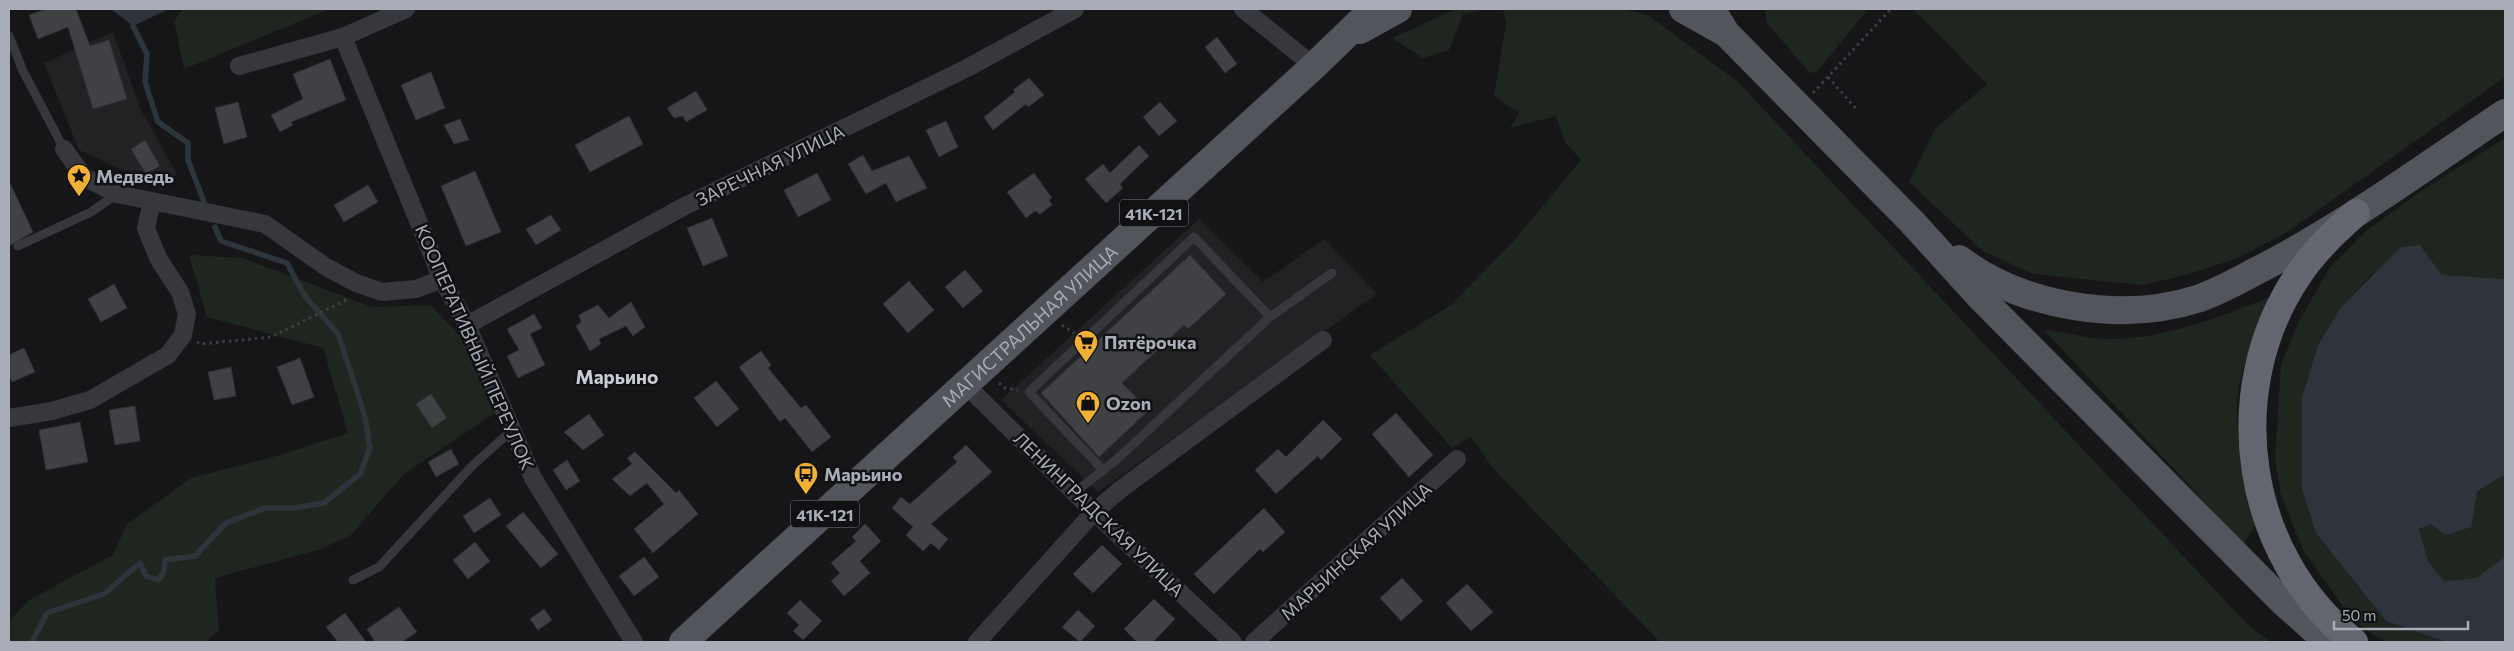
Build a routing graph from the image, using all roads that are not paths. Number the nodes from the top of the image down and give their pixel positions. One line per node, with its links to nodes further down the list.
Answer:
1 (406, 9): 10 (street)
2 (1074, 9): 24 (street, ЗАРЕЧНАЯ УЛИЦА)
3 (1243, 9): 13 (street)
4 (1373, 9): 11 (main road, МАГИСТРАЛЬНАЯ УЛИЦА)
5 (1398, 9): 11 (main road)
6 (1683, 9): 8 (main road)
7 (1711, 9): 8 (main road)
8 (1726, 33): 19 (main road)
9 (9, 36): 15 (lane)
10 (343, 37): 12 (street); 22 (street, КООПЕРАТИВНЫЙ ПЕРЕУЛОК)
11 (1341, 41): 13 (main road, МАГИСТРАЛЬНАЯ УЛИЦА / 41К-121)
12 (239, 66)
13 (1314, 66): 26 (main road, МАГИСТРАЛЬНАЯ УЛИЦА / 41К-121)
14 (2505, 112): 18 (main road)
15 (64, 149): 16 (street)
16 (116, 194): 17 (street); 20 (lane)
17 (152, 202): 22 (street); 27 (street)
18 (2356, 213): 19 (main road); 40 (highway)
19 (1912, 222): 39 (main road)
20 (18, 246)
21 (1332, 273): 23 (lane)
22 (442, 279): 24 (street, КООПЕРАТИВНЫЙ ПЕРЕУЛОК)
23 (1270, 317): 30 (lane); 30 (lane)
24 (467, 325): 28 (street, КООПЕРАТИВНЫЙ ПЕРЕУЛОК)
25 (1323, 340): 32 (street)
26 (966, 385): 31 (street, ЛЕНИНГРАДСКАЯ УЛИЦА); 35 (main road, МАГИСТРАЛЬНАЯ УЛИЦА / 41К-121)
27 (9, 418)
28 (512, 430): 33 (lane); 34 (street, КООПЕРАТИВНЫЙ ПЕРЕУЛОК)
29 (1457, 459): 38 (street, МАРЬИНСКАЯ УЛИЦА)
30 (1103, 470): 31 (lane)
31 (1075, 492): 32 (street, ЛЕНИНГРАДСКАЯ УЛИЦА)
32 (1094, 512): 36 (street); 37 (street, ЛЕНИНГРАДСКАЯ УЛИЦА)
33 (353, 580)
34 (634, 642)
35 (683, 642)
36 (977, 642)
37 (1233, 642)
38 (1254, 642)
39 (2328, 642)
40 (2354, 642)

